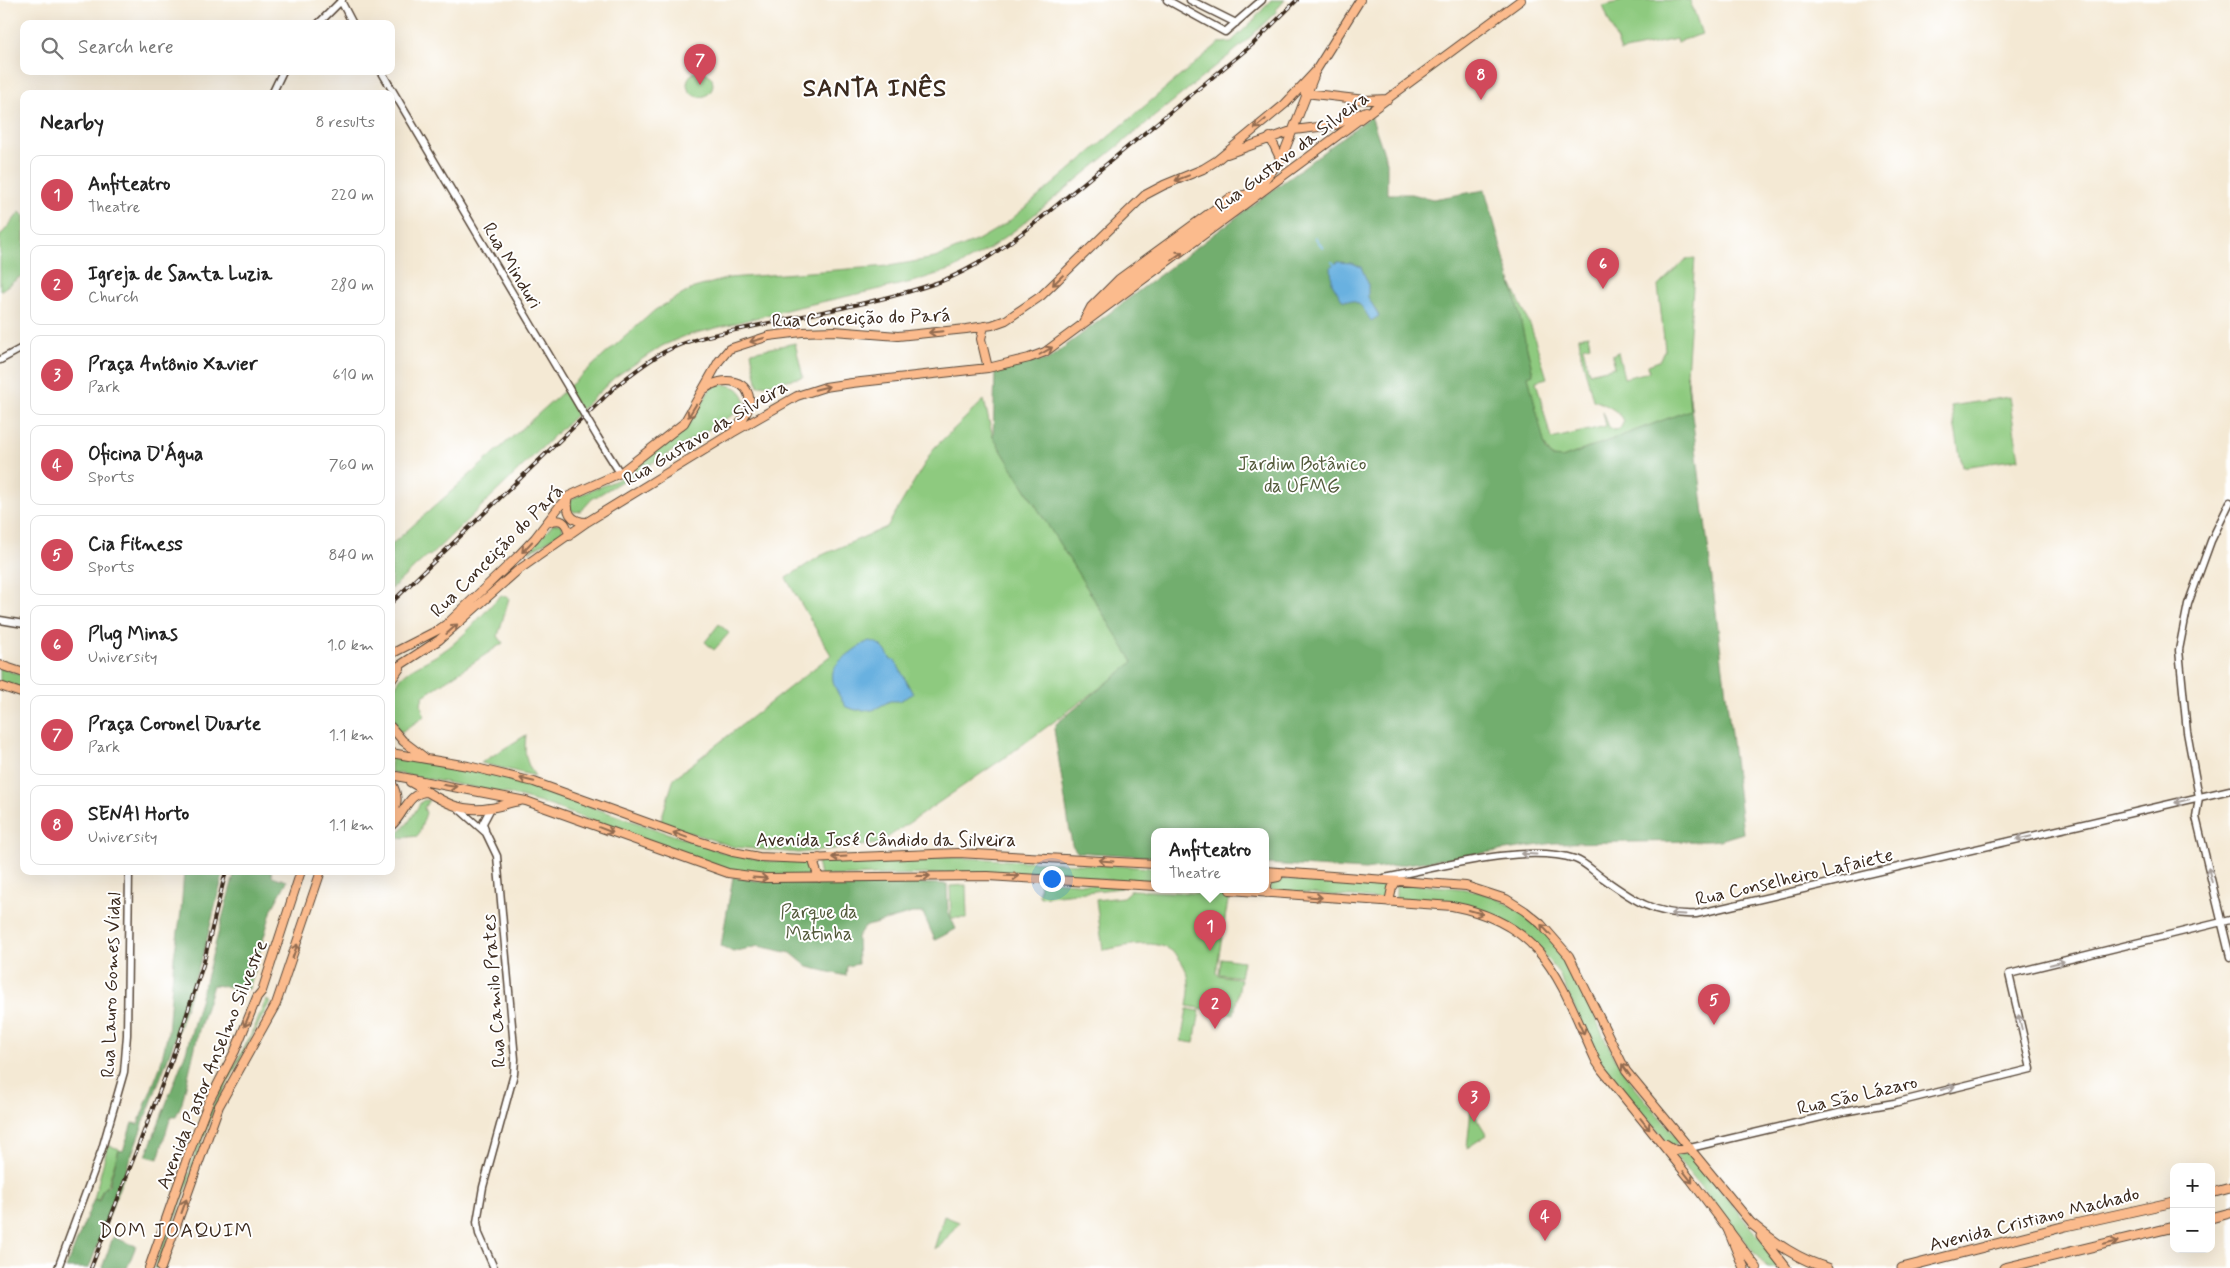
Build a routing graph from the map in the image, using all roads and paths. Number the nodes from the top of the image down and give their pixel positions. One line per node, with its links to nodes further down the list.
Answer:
1 (1168, 0): 9 (street)
2 (1190, 0): 9 (street)
3 (1262, 0): 9 (street)
4 (1360, 0): 10 (main road, Rua Conceição do Pará)
5 (1521, 0): 19 (main road, Rua Gustavo da Silveira)
6 (342, 1): 7 (street); 8 (street)
7 (322, 20)
8 (352, 20)
9 (1236, 23)
10 (1315, 72): 15 (main road, Rua Conceição do Pará); 16 (main road, Rua Gustavo da Silveira); 17 (main road)
11 (282, 75): 13 (street)
12 (383, 75): 14 (street, Rua Minduri, bridge)
13 (274, 90)
14 (392, 90)
15 (1296, 93): 16 (main road); 22 (main road, Rua Conceição do Pará, one-way to 22)
16 (1308, 93): 17 (main road); 20 (main road, Rua Gustavo da Silveira)
17 (1322, 93): 19 (main road)
18 (395, 95): 31 (street, Rua Minduri, bridge)
19 (1390, 98): 20 (main road); 25 (main road, Rua Gustavo da Silveira, one-way to 19)
20 (1294, 130): 21 (main road); 23 (main road, Rua Gustavo da Silveira)
21 (1270, 137): 22 (main road); 23 (main road)
22 (1224, 154): 24 (main road, Rua Conceição do Pará, one-way to 24)
23 (1282, 160): 25 (main road, Rua Gustavo da Silveira)
24 (984, 326): 28 (main road); 29 (main road, Rua Conceição do Pará, one-way to 29)
25 (1080, 328): 28 (main road, Rua Gustavo da Silveira, one-way to 25)
26 (20, 349): 27 (street)
27 (0, 360)
28 (988, 368): 30 (main road, Rua Gustavo da Silveira, one-way to 28)
29 (703, 390): 30 (main road); 31 (main road, Rua Conceição do Pará, one-way to 31)
30 (732, 433): 34 (main road, Rua Gustavo da Silveira)
31 (620, 473): 32 (main road, Rua Conceição do Pará)
32 (570, 496): 34 (main road); 35 (main road, Rua Conceição do Pará)
33 (2230, 502): 55 (street)
34 (587, 522): 36 (main road, Rua Gustavo da Silveira)
35 (547, 523): 36 (main road); 39 (main road, Rua Conceição do Pará, one-way to 39)
36 (569, 536): 40 (main road, Rua Gustavo da Silveira, one-way to 36)
37 (0, 620): 38 (street)
38 (20, 623)
39 (395, 652)
40 (405, 662): 42 (main road, Rua Gustavo da Silveira); 44 (main road)
41 (0, 665): 43 (main road)
42 (395, 668)
43 (20, 672)
44 (395, 676)
45 (0, 686): 46 (main road)
46 (20, 693)
47 (395, 732): 49 (main road)
48 (395, 754): 49 (main road, Avenida José Cândido da Silveira)
49 (428, 760): 63 (main road, Avenida José Cândido da Silveira, one-way to 49)
50 (395, 776): 51 (main road, Avenida José Cândido da Silveira)
51 (402, 777): 54 (main road); 56 (main road, Avenida José Cândido da Silveira, one-way to 56)
52 (2230, 790): 55 (street, Rua Conselheiro Lafaiete)
53 (395, 792): 59 (main road)
54 (428, 792): 58 (main road); 60 (main road)
55 (2200, 797): 66 (street, Rua Conselheiro Lafaiete, one-way to 66); 80 (street, one-way to 55)
56 (526, 801): 57 (main road); 71 (main road, Avenida José Cândido da Silveira, one-way to 71)
57 (491, 808): 58 (main road); 61 (street)
58 (459, 809): 61 (street, Rua Camilo Prates)
59 (395, 810)
60 (395, 821)
61 (486, 833): 95 (street, Rua Camilo Prates)
62 (820, 858): 63 (main road, Avenida José Cândido da Silveira); 64 (main road, Avenida José Cândido da Silveira, one-way to 62); 72 (main road)
63 (807, 859): 71 (main road)
64 (1151, 864)
65 (1269, 871): 70 (main road)
66 (1408, 873): 73 (street, Rua Conselheiro Lafaiete); 75 (street)
67 (129, 875): 92 (street, Rua Lauro Gomes Vidal)
68 (300, 875): 93 (main road, Avenida Pastor Anselmo Silvestre, one-way to 93)
69 (320, 875): 94 (main road, Avenida Pastor Anselmo Silvestre, one-way to 69)
70 (1302, 875): 73 (main road); 74 (main road)
71 (807, 878): 72 (main road, Avenida José Cândido da Silveira)
72 (819, 878): 76 (main road, Avenida José Cândido da Silveira, one-way to 76)
73 (1375, 880): 75 (main road)
74 (1269, 881)
75 (1396, 882): 78 (main road); 83 (main road, one-way to 75)
76 (1151, 886)
77 (1266, 893): 78 (main road, one-way to 78)
78 (1389, 902): 82 (main road, one-way to 82)
79 (2230, 920): 80 (street)
80 (2222, 922): 81 (street); 83 (street, Rua São Lázaro, one-way to 80)
81 (2230, 957)
82 (1658, 1139): 83 (main road); 90 (main road, one-way to 90)
83 (1690, 1148): 89 (main road)
84 (2230, 1188): 85 (highway)
85 (2215, 1192)
86 (2170, 1203): 100 (highway, Avenida Cristiano Machado)
87 (2230, 1213): 88 (highway)
88 (2215, 1217)
89 (1752, 1224): 98 (highway); 99 (highway)
90 (1728, 1229): 96 (highway); 97 (main road)
91 (2170, 1229): 101 (highway, one-way to 91)
92 (58, 1268)
93 (149, 1268)
94 (161, 1268)
95 (494, 1268)
96 (1744, 1268)
97 (1757, 1268)
98 (1786, 1268)
99 (1828, 1268)
100 (1902, 1268)
101 (2004, 1268)

